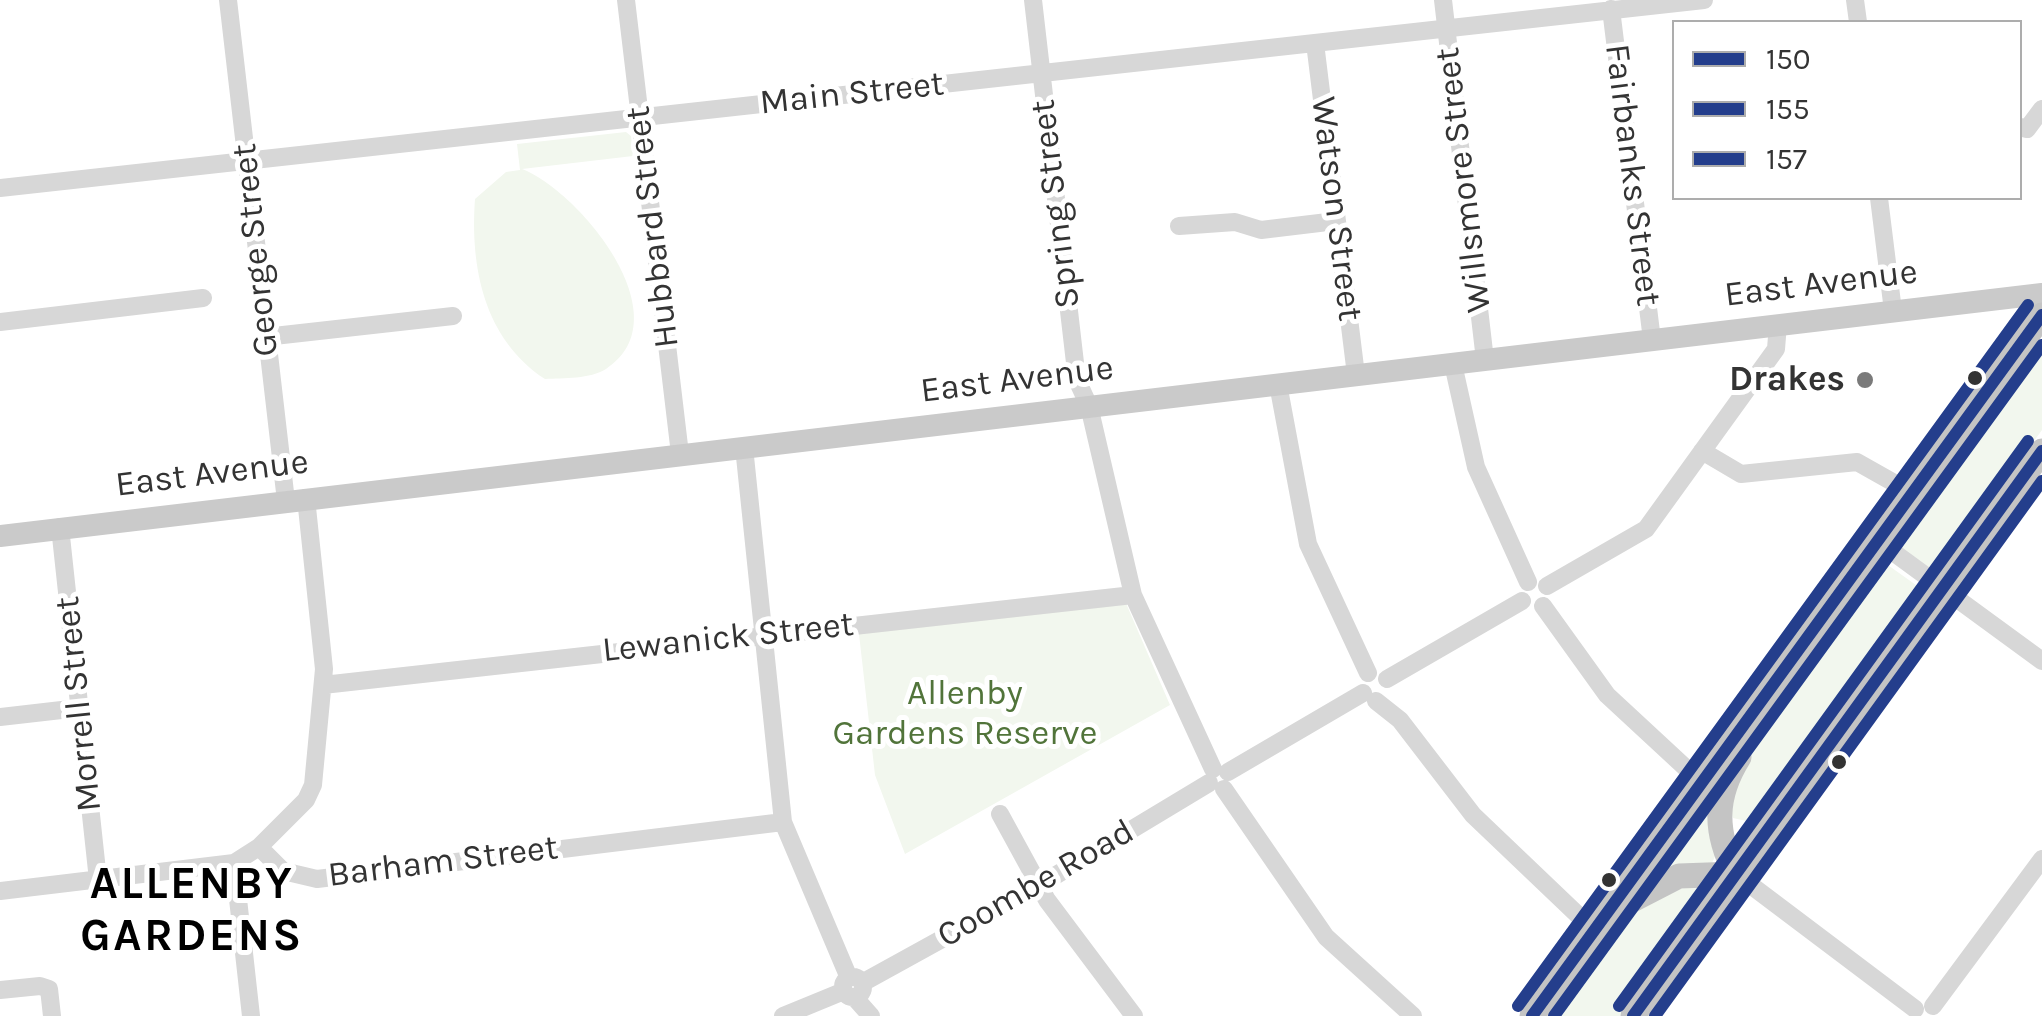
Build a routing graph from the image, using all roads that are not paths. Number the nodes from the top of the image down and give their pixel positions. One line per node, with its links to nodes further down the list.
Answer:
1 (228, 0): 13 (street, George Street)
2 (626, 0): 11 (street, Hubbard Street)
3 (1033, 0): 9 (street, Spring Street)
4 (1443, 0): 7 (street, Willsmore Street)
5 (1704, 0): 6 (street, Main Street)
6 (1606, 6): 7 (street, Main Street); 26 (street, Fairbanks Street)
7 (1446, 28): 8 (street, Main Street); 27 (street, Willsmore Street)
8 (1315, 43): 9 (street, Main Street); 16 (street, Watson Street)
9 (1041, 73): 11 (street, Main Street); 31 (street, Spring Street)
10 (2042, 108): 12 (street)
11 (640, 118): 13 (street, Main Street); 35 (street, Hubbard Street)
12 (2022, 127)
13 (246, 160): 14 (street, Main Street); 25 (street, George Street)
14 (0, 188)
15 (1879, 200): 20 (street)
16 (1336, 221): 17 (street); 29 (street, Watson Street)
17 (1179, 226)
18 (2042, 294): 20 (main road, East Avenue)
19 (203, 298): 22 (street)
20 (1893, 311): 23 (main road, East Avenue)
21 (453, 316): 25 (street)
22 (0, 322)
23 (1778, 324): 26 (main road, East Avenue); 33 (street)
24 (2038, 324): 36 (highway)
25 (265, 337): 37 (street, George Street)
26 (1652, 340): 27 (main road, East Avenue)
27 (1485, 360): 28 (main road, East Avenue)
28 (1453, 364): 29 (main road, East Avenue); 41 (street)
29 (1356, 375): 30 (main road, East Avenue)
30 (1278, 384): 31 (main road, East Avenue); 48 (street)
31 (1089, 406): 32 (main road, East Avenue); 43 (street, Spring Street)
32 (744, 447): 35 (main road, East Avenue); 46 (street)
33 (1702, 451): 36 (street); 41 (street)
34 (2042, 451): 42 (highway)
35 (680, 454): 37 (main road, East Avenue)
36 (1912, 493): 40 (highway)
37 (296, 500): 38 (main road, East Avenue); 50 (street, George Street)
38 (60, 527): 39 (main road, East Avenue); 52 (street, Morrell Street)
39 (0, 536)
40 (1878, 541): 42 (street); 54 (highway)
41 (1537, 584): 44 (street); 45 (street)
42 (1944, 588): 47 (street); 58 (highway)
43 (1133, 594): 46 (street, Lewanick Street); 55 (street, Spring Street)
44 (1522, 601): 45 (street); 49 (street)
45 (1543, 606): 56 (street)
46 (762, 634): 50 (street, Lewanick Street); 60 (street)
47 (2042, 661)
48 (1368, 674): 49 (street); 51 (street)
49 (1388, 680): 51 (street)
50 (322, 686): 61 (street, George Street)
51 (1369, 697): 55 (street, Coombe Road); 68 (street)
52 (79, 708): 53 (street); 65 (street, Morrell Street)
53 (0, 717)
54 (1748, 722): 56 (highway); 57 (highway)
55 (1218, 778): 66 (street, Coombe Road); 77 (street, Spring Street)
56 (1702, 783): 68 (highway)
57 (1719, 808): 58 (highway); 64 (highway)
58 (1782, 811): 64 (highway)
59 (1000, 814): 66 (street)
60 (783, 822): 61 (street, Barham Street); 69 (street)
61 (258, 846): 63 (street)
62 (2042, 858): 71 (street)
63 (234, 862): 65 (street); 73 (street)
64 (1736, 874): 68 (highway); 71 (street); 79 (highway)
65 (98, 880): 67 (street)
66 (1038, 886): 69 (street, Coombe Road); 76 (street)
67 (0, 892)
68 (1602, 920): 78 (highway)
69 (852, 987): 74 (street, Coombe Road); 75 (street)
70 (0, 990): 72 (street)
71 (1925, 1012)
72 (52, 1016)
73 (251, 1016)
74 (783, 1016)
75 (870, 1016)
76 (1134, 1016)
77 (1414, 1016)
78 (1532, 1016)
79 (1633, 1016)

